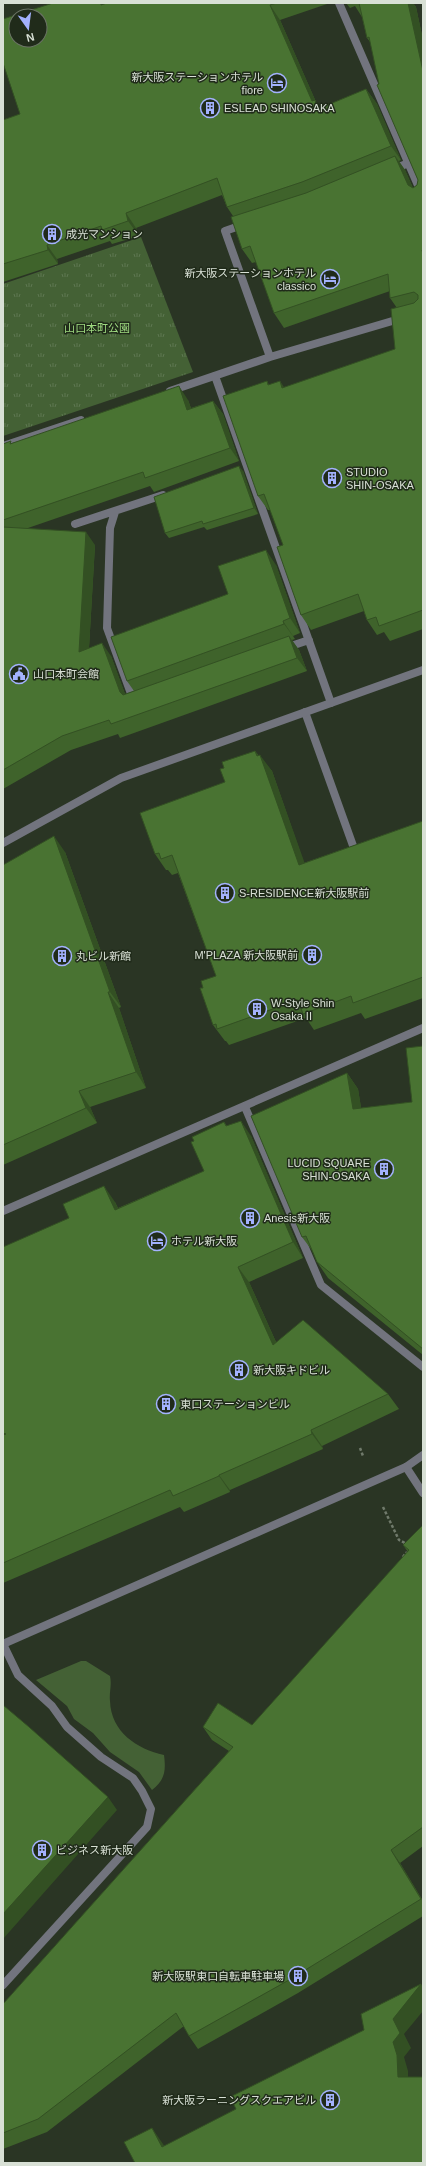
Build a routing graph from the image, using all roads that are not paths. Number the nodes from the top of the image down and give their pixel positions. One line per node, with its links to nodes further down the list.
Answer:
1 (339, 3): 2 (street)
2 (408, 163): 3 (street); 4 (street)
3 (387, 172)
4 (423, 197)
5 (255, 221): 7 (street)
6 (423, 312): 7 (street)
7 (270, 357): 8 (street)
8 (215, 376): 9 (street); 15 (street)
9 (162, 393)
10 (86, 418): 11 (street)
11 (3, 446)
12 (174, 491): 13 (street)
13 (115, 512): 14 (street); 18 (street)
14 (76, 524)
15 (309, 640): 16 (street); 19 (street)
16 (277, 651)
17 (423, 670): 19 (street)
18 (142, 700)
19 (331, 703): 20 (street)
20 (305, 712): 21 (street); 22 (street)
21 (3, 843)
22 (364, 852)
23 (423, 1028): 24 (street)
24 (245, 1108): 25 (street); 26 (street)
25 (3, 1211)
26 (423, 1367)
27 (423, 1455): 28 (street)
28 (406, 1468): 29 (street); 30 (street)
29 (423, 1493)
30 (3, 1644): 31 (street)
31 (3, 1985)

